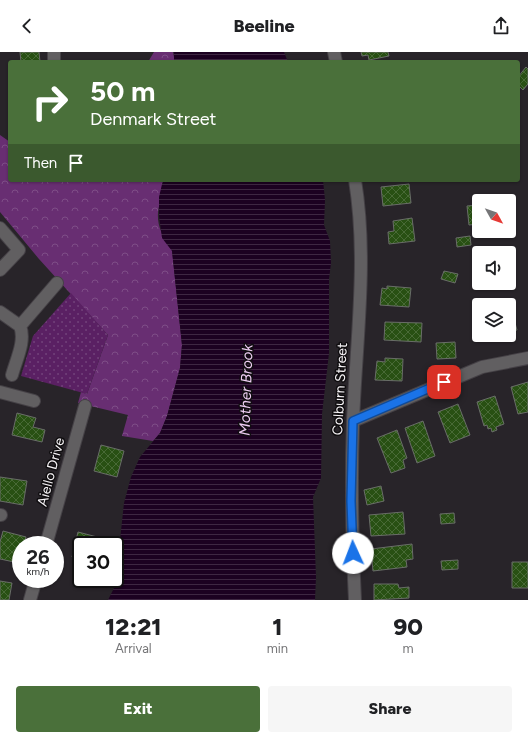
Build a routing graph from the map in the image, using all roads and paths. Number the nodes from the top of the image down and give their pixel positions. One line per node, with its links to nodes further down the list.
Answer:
1 (355, 182): 12 (street, Colburn Street)
2 (0, 228): 3 (street)
3 (0, 270)
4 (57, 283): 6 (street)
5 (0, 312): 6 (street)
6 (20, 326): 8 (street)
7 (528, 358): 12 (street)
8 (12, 375)
9 (0, 392): 10 (street)
10 (34, 401)
11 (85, 406): 13 (street, Aiello Drive)
12 (353, 421): 16 (street, Colburn Street)
13 (49, 536)
14 (33, 588): 15 (street)
15 (30, 600)
16 (354, 600)

